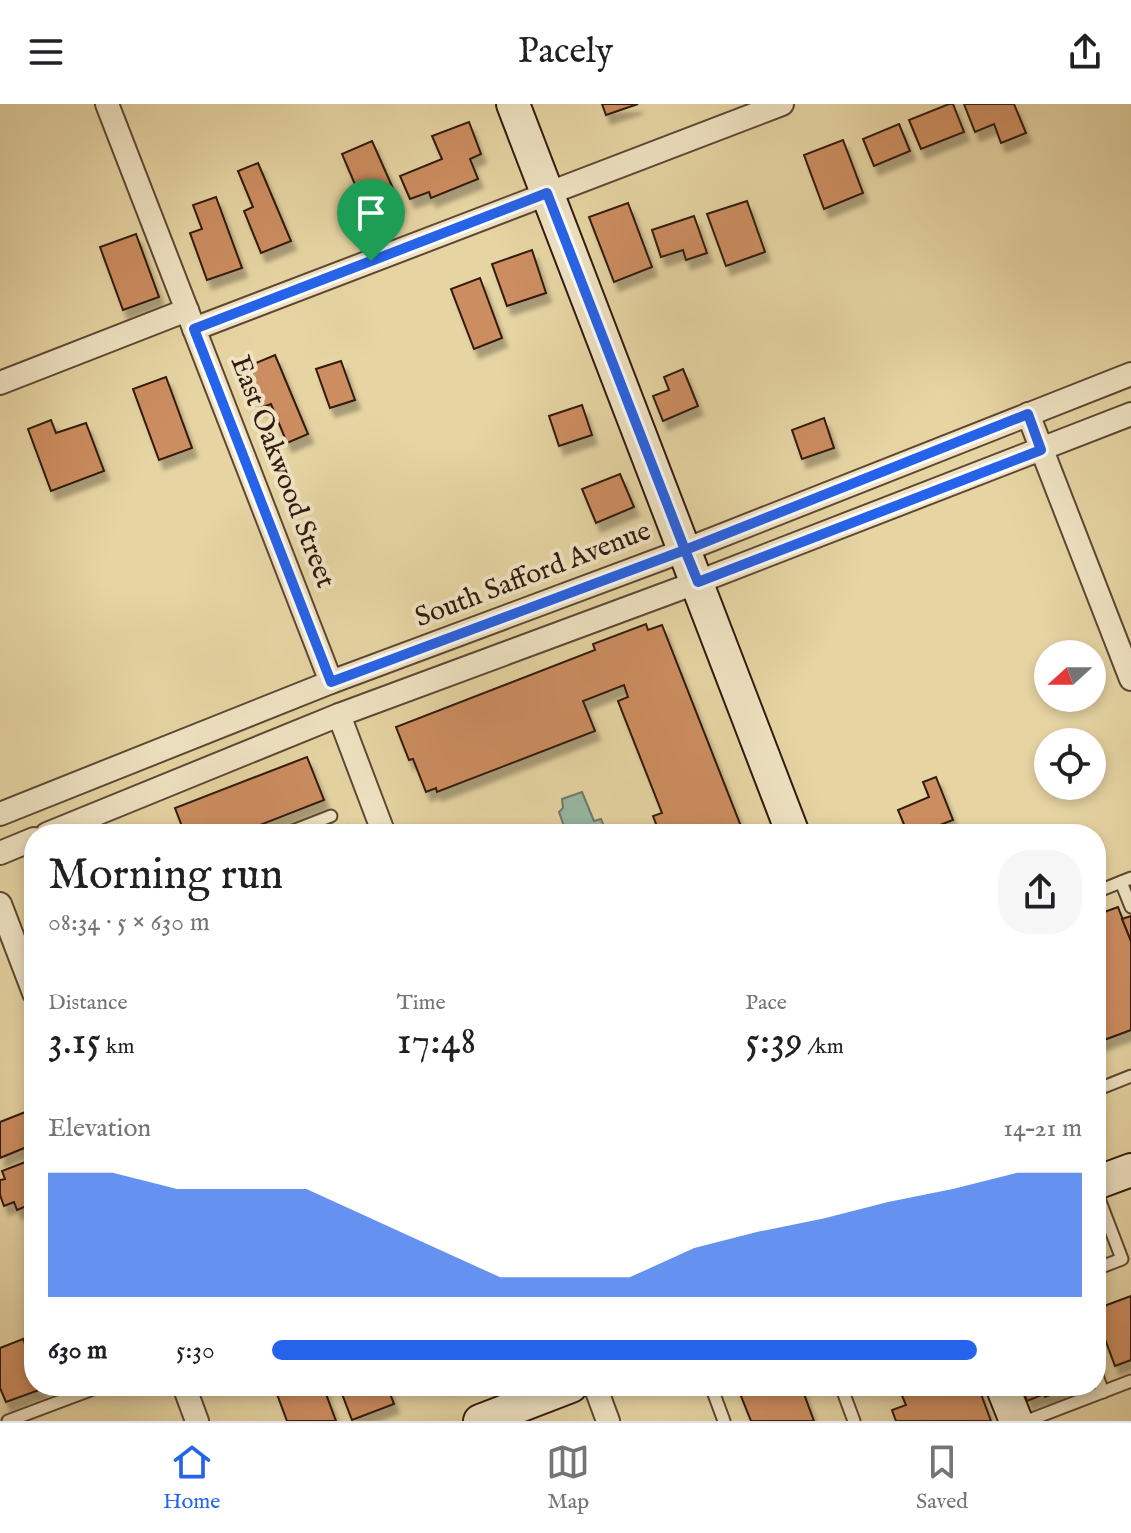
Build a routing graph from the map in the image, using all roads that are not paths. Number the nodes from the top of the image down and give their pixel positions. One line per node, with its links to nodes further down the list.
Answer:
1 (107, 104): 5 (street, East Oakwood Street)
2 (513, 104): 4 (street)
3 (782, 104): 4 (street)
4 (547, 193): 5 (street); 11 (street)
5 (190, 320): 7 (street); 14 (street, East Oakwood Street)
6 (1131, 374): 8 (street, South Safford Avenue)
7 (0, 383)
8 (1028, 414): 10 (street); 11 (street, South Safford Avenue)
9 (1131, 414): 10 (street)
10 (1041, 450): 12 (street); 13 (street)
11 (685, 550): 12 (street); 14 (street, South Safford Avenue)
12 (698, 582): 15 (street); 21 (street)
13 (1131, 679)
14 (331, 682): 16 (street, South Safford Avenue)
15 (339, 715): 18 (street); 20 (street)
16 (0, 814)
17 (331, 816): 19 (lane)
18 (72, 824)
19 (311, 824)
20 (380, 824)
21 (789, 824)
22 (24, 843): 23 (street)
23 (0, 853)
24 (1126, 880): 25 (lane); 27 (lane)
25 (1106, 888)
26 (0, 904): 28 (street)
27 (1131, 907)
28 (24, 967)
29 (1131, 1076): 30 (lane)
30 (1106, 1086)
31 (1131, 1170): 32 (street)
32 (1106, 1179)
33 (1106, 1217): 34 (lane)
34 (1106, 1265)
35 (1131, 1381): 36 (lane)
36 (1106, 1391)
37 (74, 1396): 45 (lane)
38 (188, 1396): 46 (street)
39 (599, 1396): 48 (street)
40 (715, 1396): 49 (lane)
41 (845, 1396): 50 (lane)
42 (1006, 1396): 51 (street)
43 (1093, 1396): 52 (lane)
44 (506, 1398): 47 (street)
45 (8, 1421)
46 (197, 1421)
47 (480, 1421)
48 (608, 1421)
49 (724, 1421)
50 (854, 1421)
51 (1016, 1421)
52 (1027, 1421)

